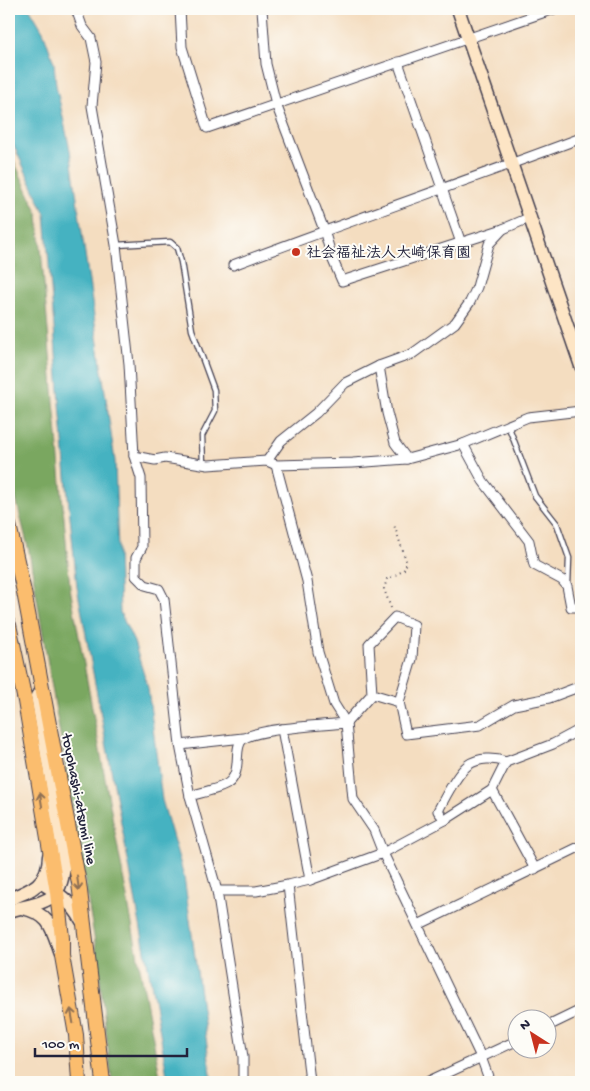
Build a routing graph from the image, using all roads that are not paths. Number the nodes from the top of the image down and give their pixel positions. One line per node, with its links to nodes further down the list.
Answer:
1 (76, 9): 16 (street)
2 (180, 9): 8 (street)
3 (262, 9): 8 (street)
4 (458, 9): 6 (street)
5 (549, 10): 6 (street)
6 (468, 39): 7 (street); 10 (street)
7 (398, 62): 8 (street); 11 (street)
8 (276, 104): 14 (street)
9 (581, 138): 10 (street)
10 (511, 164): 11 (street); 12 (street)
11 (442, 189): 14 (street); 15 (street)
12 (531, 217): 13 (street); 19 (street)
13 (503, 229): 15 (street); 18 (street)
14 (324, 230): 15 (street); 17 (street)
15 (461, 243)
16 (116, 245): 23 (street); 26 (lane)
17 (233, 265)
18 (379, 366): 24 (street); 25 (street)
19 (581, 366)
20 (581, 410): 21 (street)
21 (508, 425): 22 (street); 30 (lane)
22 (463, 444): 24 (street); 30 (street)
23 (134, 456): 26 (street); 40 (street)
24 (407, 459): 27 (street)
25 (267, 461): 26 (street); 27 (street)
26 (203, 464)
27 (276, 465): 36 (street)
28 (9, 525): 29 (main road, toyohashi-atsumi line)
29 (21, 577): 53 (street); 56 (main road, toyohashi-atsumi line, one-way to 56)
30 (568, 586): 31 (street)
31 (581, 607)
32 (9, 625): 46 (main road, one-way to 32)
33 (581, 686): 35 (street)
34 (372, 694): 35 (street); 35 (street); 36 (street)
35 (399, 702)
36 (346, 723): 37 (street); 47 (street)
37 (282, 729): 39 (street); 49 (street)
38 (581, 729): 41 (street)
39 (243, 738): 40 (street); 43 (street)
40 (180, 745): 43 (street)
41 (506, 762): 42 (street); 44 (street)
42 (492, 790): 44 (street); 48 (street)
43 (190, 796): 52 (street)
44 (445, 820): 47 (street)
45 (581, 846): 48 (street)
46 (49, 848): 50 (street); 53 (main road)
47 (383, 853): 49 (street); 57 (street)
48 (535, 869): 57 (street)
49 (310, 880): 51 (street)
50 (40, 882): 53 (street); 54 (street)
51 (288, 885): 52 (street); 66 (street)
52 (217, 890): 65 (street)
53 (57, 892): 55 (street); 56 (street); 58 (main road)
54 (9, 899)
55 (14, 909): 58 (street)
56 (82, 921): 64 (main road, toyohashi-atsumi line)
57 (418, 925): 62 (street)
58 (62, 956): 63 (main road, one-way to 58)
59 (581, 1010): 60 (street)
60 (558, 1021)
61 (508, 1045): 62 (street)
62 (481, 1057): 67 (street); 68 (street)
63 (79, 1082)
64 (103, 1082)
65 (243, 1082)
66 (310, 1082)
67 (428, 1082)
68 (490, 1082)

